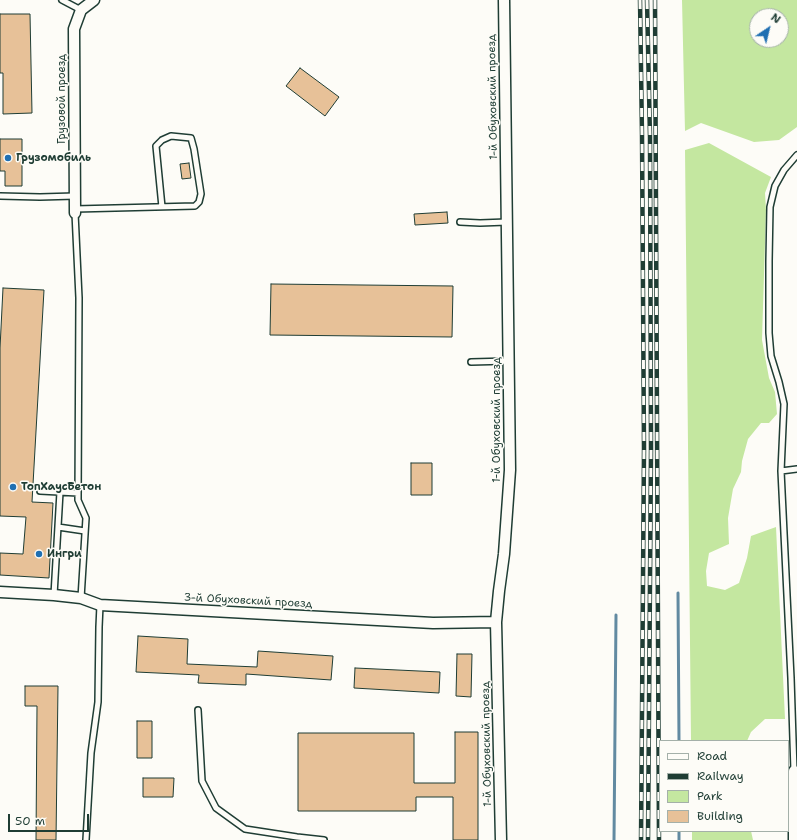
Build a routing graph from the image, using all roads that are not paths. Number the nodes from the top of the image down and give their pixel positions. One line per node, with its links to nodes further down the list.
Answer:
1 (62, 0): 4 (lane)
2 (94, 0): 4 (street)
3 (504, 0): 11 (street, 1-й Обуховский проезд)
4 (81, 10): 7 (street, Грузовой проезд)
5 (797, 155): 15 (lane)
6 (0, 196): 7 (lane)
7 (75, 196): 9 (street, Грузовой проезд)
8 (162, 207): 8 (lane); 9 (lane)
9 (75, 211): 18 (lane)
10 (460, 222): 11 (lane)
11 (507, 222): 12 (street, 1-й Обуховский проезд)
12 (508, 361): 13 (lane); 25 (street, 1-й Обуховский проезд)
13 (471, 362)
14 (797, 469): 15 (lane)
15 (781, 471): 27 (lane)
16 (40, 491): 17 (lane)
17 (60, 492): 18 (lane); 19 (lane)
18 (78, 493): 20 (lane)
19 (58, 527): 20 (lane); 22 (lane)
20 (85, 531): 23 (lane)
21 (0, 592): 22 (street, 3-й Обуховский проезд)
22 (54, 595): 23 (street, 3-й Обуховский проезд)
23 (81, 598): 24 (street, 3-й Обуховский проезд)
24 (100, 605): 25 (street, 3-й Обуховский проезд); 28 (lane)
25 (496, 622): 30 (street, 1-й Обуховский проезд)
26 (198, 710): 29 (lane)
27 (796, 772): 31 (street)
28 (86, 840)
29 (324, 840)
30 (501, 840)
31 (794, 840)

